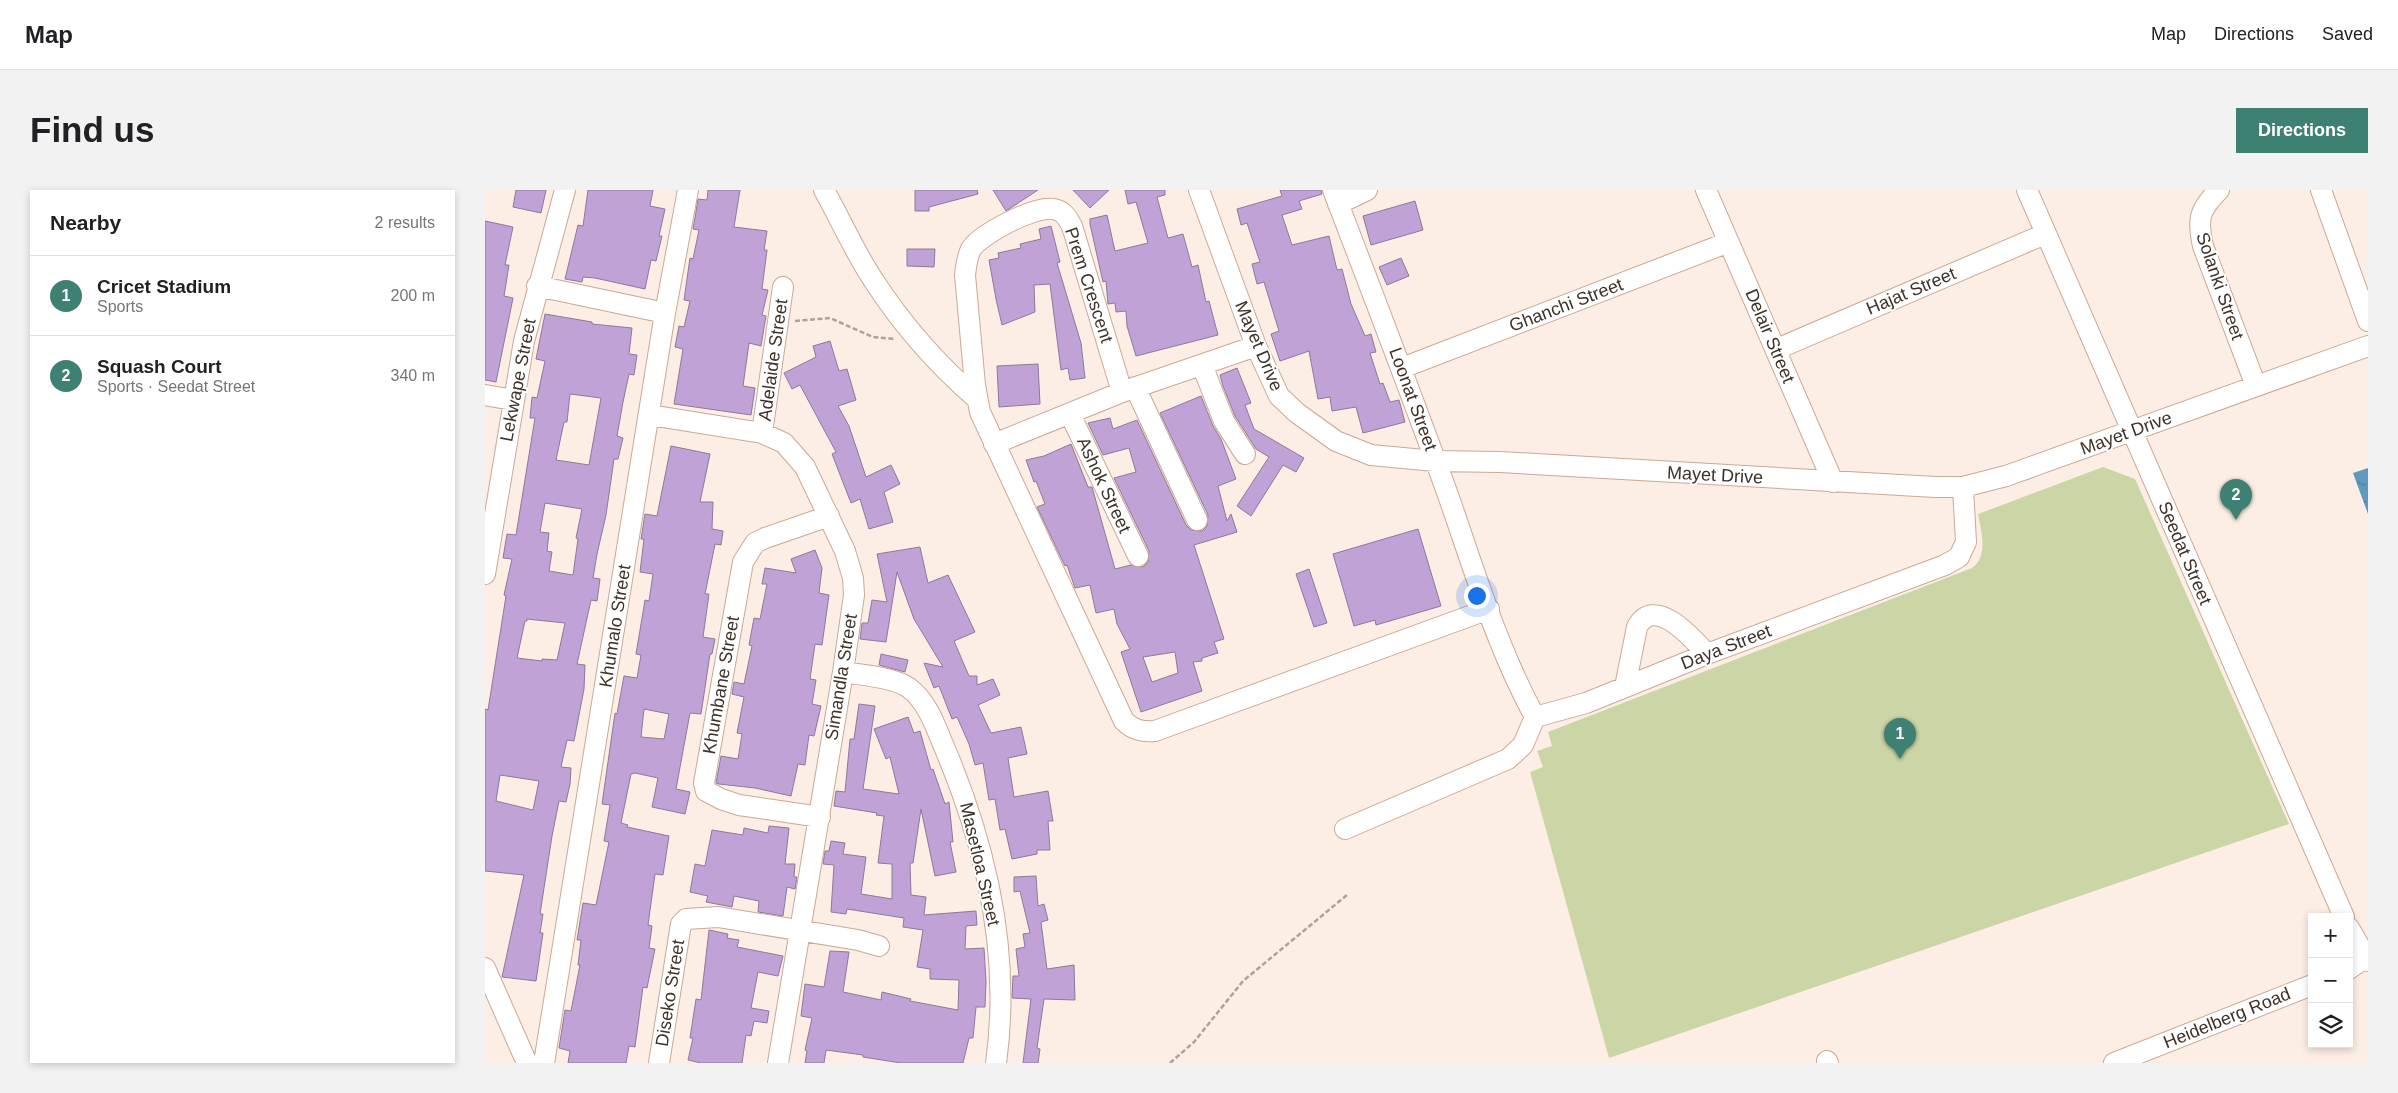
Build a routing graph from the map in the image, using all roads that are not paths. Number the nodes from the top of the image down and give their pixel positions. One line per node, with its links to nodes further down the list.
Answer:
1 (565, 190): 13 (street, Lekwape Street)
2 (688, 190): 15 (street, Khumalo Street)
3 (824, 190): 25 (street)
4 (1199, 190): 17 (street, Mayet Drive)
5 (1367, 190): 10 (street)
6 (1706, 190): 12 (street, Delair Street)
7 (2027, 190): 11 (street, Seedat Street)
8 (2219, 190): 22 (street, Solanki Street)
9 (2321, 190): 16 (street)
10 (1335, 197): 21 (street, Loonat Street)
11 (2045, 234): 19 (street, Hajat Street); 29 (street, Seedat Street)
12 (1729, 242): 19 (street, Delair Street); 21 (street, Ghanchi Street)
13 (537, 286): 15 (street); 26 (street, Lekwape Street)
14 (783, 287): 30 (street, Adelaide Street)
15 (665, 313): 28 (street, Khumalo Street)
16 (2368, 321)
17 (1256, 346): 20 (street); 33 (street, Mayet Drive)
18 (2368, 346): 22 (street, Mayet Drive)
19 (1777, 349): 34 (street, Delair Street)
20 (1201, 364): 23 (street); 32 (street)
21 (1402, 368): 33 (street, Loonat Street)
22 (2256, 386): 29 (street, Mayet Drive)
23 (1129, 389): 25 (street, Prem Crescent); 27 (street); 37 (street)
24 (485, 395): 26 (street)
25 (977, 399): 31 (street, Prem Crescent)
26 (513, 400): 39 (street, Lekwape Street)
27 (1070, 414): 31 (street); 38 (street, Ashok Street)
28 (650, 415): 30 (street, Simandla Street); 55 (street, Khumalo Street)
29 (2133, 432): 35 (street, Mayet Drive); 47 (street, Seedat Street)
30 (763, 433): 36 (street, Simandla Street)
31 (993, 444): 40 (street, Prem Crescent)
32 (1245, 454)
33 (1435, 461): 34 (street, Mayet Drive); 40 (street, Loonat Street)
34 (1833, 482): 35 (street, Mayet Drive)
35 (1963, 487): 41 (street, Daya Street)
36 (829, 516): 42 (street, Simandla Street); 45 (street, Khumbane Street)
37 (1197, 520)
38 (1138, 556)
39 (485, 574)
40 (1489, 609): 44 (street)
41 (1707, 654): 43 (street, Daya Street); 43 (street)
42 (843, 672): 45 (street, Simandla Street); 58 (street, Masetloa Street)
43 (1625, 687): 44 (street, Daya Street)
44 (1535, 717): 46 (street)
45 (820, 817): 48 (street, Simandla Street)
46 (1345, 829)
47 (2342, 913)
48 (799, 930): 50 (street, Diseko Street); 56 (street, Diseko Street); 57 (street, Simandla Street)
49 (2353, 940): 51 (street)
50 (879, 946)
51 (2361, 963)
52 (485, 968): 54 (street)
53 (2308, 987): 59 (street, Heidelberg Road)
54 (527, 1063)
55 (543, 1063)
56 (659, 1063)
57 (778, 1063)
58 (996, 1063)
59 (2114, 1063)

